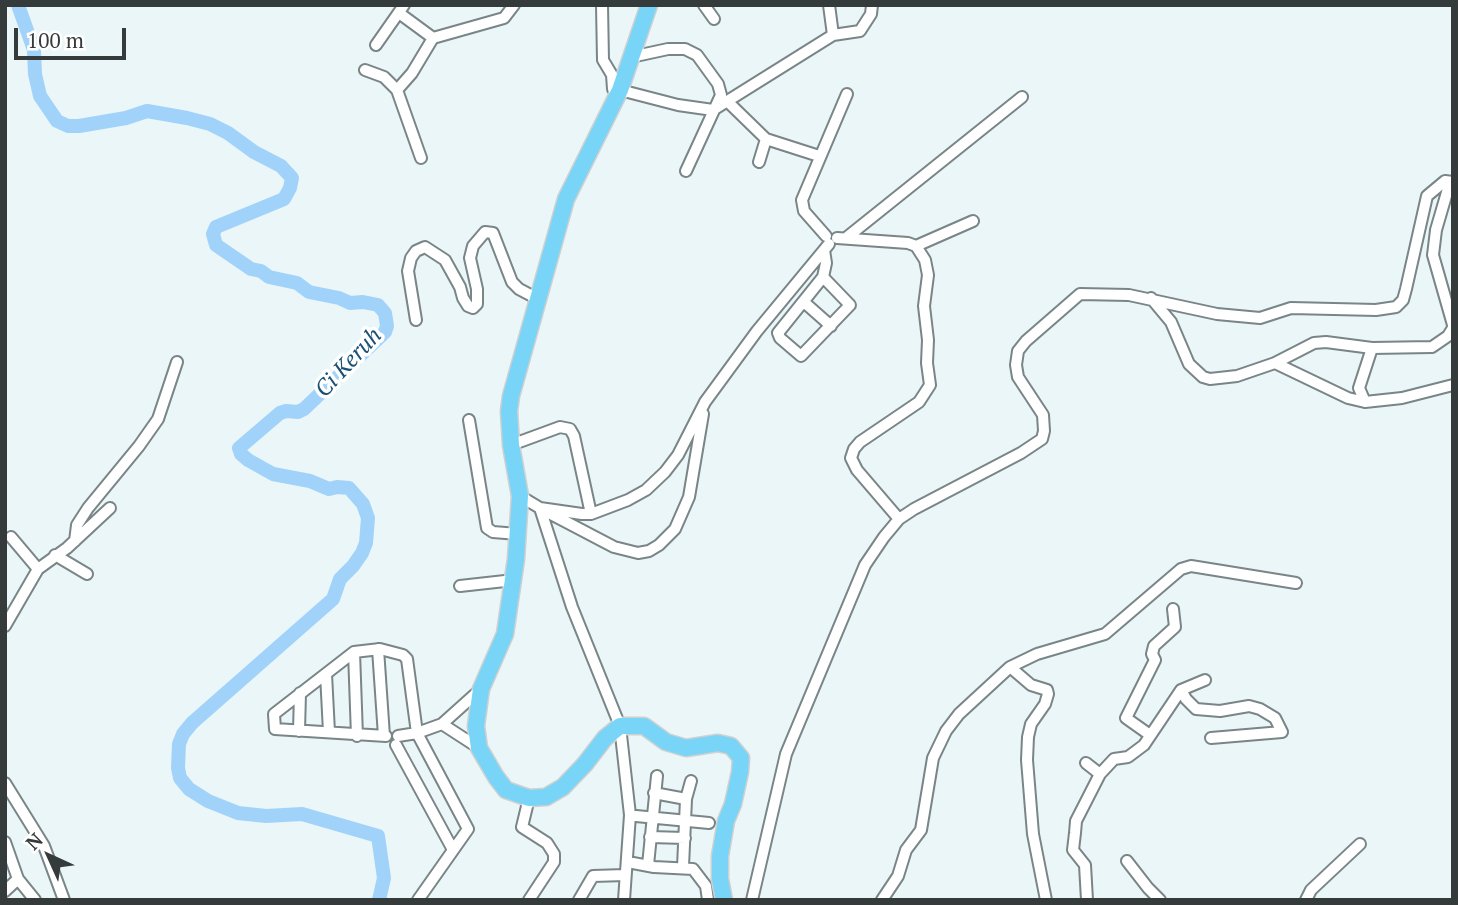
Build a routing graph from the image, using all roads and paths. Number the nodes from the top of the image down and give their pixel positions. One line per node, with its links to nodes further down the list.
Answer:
1 (514, 5): 10 (street)
2 (602, 5): 15 (street)
3 (649, 5): 12 (highway)
4 (704, 5): 8 (street)
5 (829, 5): 9 (street)
6 (872, 5): 9 (street)
7 (402, 9): 10 (street); 11 (street)
8 (713, 19)
9 (833, 35): 18 (street)
10 (433, 38): 14 (street)
11 (376, 45)
12 (631, 57): 15 (highway); 19 (street)
13 (365, 70): 14 (street)
14 (397, 90): 22 (street)
15 (619, 92): 19 (street); 32 (highway)
16 (848, 94): 21 (street)
17 (1022, 97): 28 (street)
18 (728, 102): 19 (street); 20 (street)
19 (713, 110): 25 (street)
20 (766, 139): 21 (street); 23 (street)
21 (819, 156): 28 (street)
22 (421, 158)
23 (759, 162)
24 (1453, 170): 26 (street)
25 (686, 171)
26 (1449, 181): 31 (street); 36 (street)
27 (973, 221): 29 (street)
28 (832, 241): 29 (street); 30 (street); 41 (street)
29 (916, 246): 49 (street)
30 (823, 276): 33 (street); 35 (street)
31 (1151, 298): 39 (street); 49 (street)
32 (538, 299): 34 (street); 44 (highway)
33 (805, 303): 35 (street); 35 (street)
34 (416, 320)
35 (831, 326)
36 (1453, 326): 37 (street)
37 (1372, 348): 39 (street); 42 (street)
38 (177, 362): 52 (street)
39 (1275, 363): 42 (street)
40 (1453, 385): 42 (street)
41 (705, 402): 47 (street); 48 (street)
42 (1365, 402)
43 (469, 420): 50 (street)
44 (510, 445): 45 (highway); 48 (street)
45 (520, 496): 47 (street); 50 (highway)
46 (110, 508): 52 (street)
47 (540, 508): 48 (street); 70 (street)
48 (591, 514)
49 (899, 519): 114 (street)
50 (518, 534): 56 (highway)
51 (11, 537): 54 (street)
52 (75, 541): 53 (street)
53 (55, 555): 54 (street); 55 (street)
54 (38, 569): 60 (street)
55 (87, 574)
56 (513, 580): 58 (street); 66 (highway)
57 (1296, 583): 63 (street)
58 (460, 586)
59 (1174, 609): 74 (street)
60 (5, 626)
61 (378, 649): 62 (street); 73 (street); 76 (street)
62 (354, 652): 64 (street); 75 (street)
63 (1010, 667): 115 (street); 116 (street)
64 (326, 674): 68 (street); 72 (street)
65 (1205, 680): 67 (street)
66 (481, 690): 69 (street); 79 (highway)
67 (1181, 690): 74 (street); 77 (street)
68 (300, 693): 71 (street); 71 (street)
69 (442, 724): 73 (street); 79 (street)
70 (620, 726): 87 (highway); 103 (street); 113 (highway)
71 (299, 731): 72 (street)
72 (329, 732): 75 (street)
73 (417, 733): 78 (street); 98 (street)
74 (1150, 735): 81 (street)
75 (357, 736): 76 (street)
76 (385, 736): 78 (street)
77 (1212, 738)
78 (397, 741): 98 (street)
79 (479, 748): 87 (highway)
80 (1086, 762): 81 (street)
81 (1100, 774): 117 (street)
82 (657, 776): 85 (street)
83 (691, 781): 88 (street)
84 (6, 787): 86 (street)
85 (654, 793): 88 (street); 91 (street)
86 (15, 797): 89 (street); 107 (street)
87 (529, 798): 109 (street)
88 (686, 799): 92 (street)
89 (5, 805)
90 (636, 816): 91 (street)
91 (651, 817): 92 (street); 94 (street)
92 (685, 820): 93 (street); 95 (street)
93 (709, 823)
94 (650, 837): 95 (street); 101 (street)
95 (685, 838): 102 (street)
96 (5, 842): 104 (street)
97 (1360, 844): 119 (street)
98 (453, 848): 108 (street)
99 (1127, 861): 118 (street)
100 (633, 863): 101 (street)
101 (648, 865): 102 (street)
102 (683, 867): 112 (street)
103 (625, 875): 110 (street); 111 (street)
104 (18, 879): 105 (street); 106 (street)
105 (5, 891)
106 (35, 900)
107 (64, 900)
108 (418, 900)
109 (529, 900)
110 (579, 900)
111 (624, 900)
112 (708, 900)
113 (724, 900)
114 (752, 900)
115 (882, 900)
116 (1046, 900)
117 (1087, 900)
118 (1160, 900)
119 (1306, 900)

